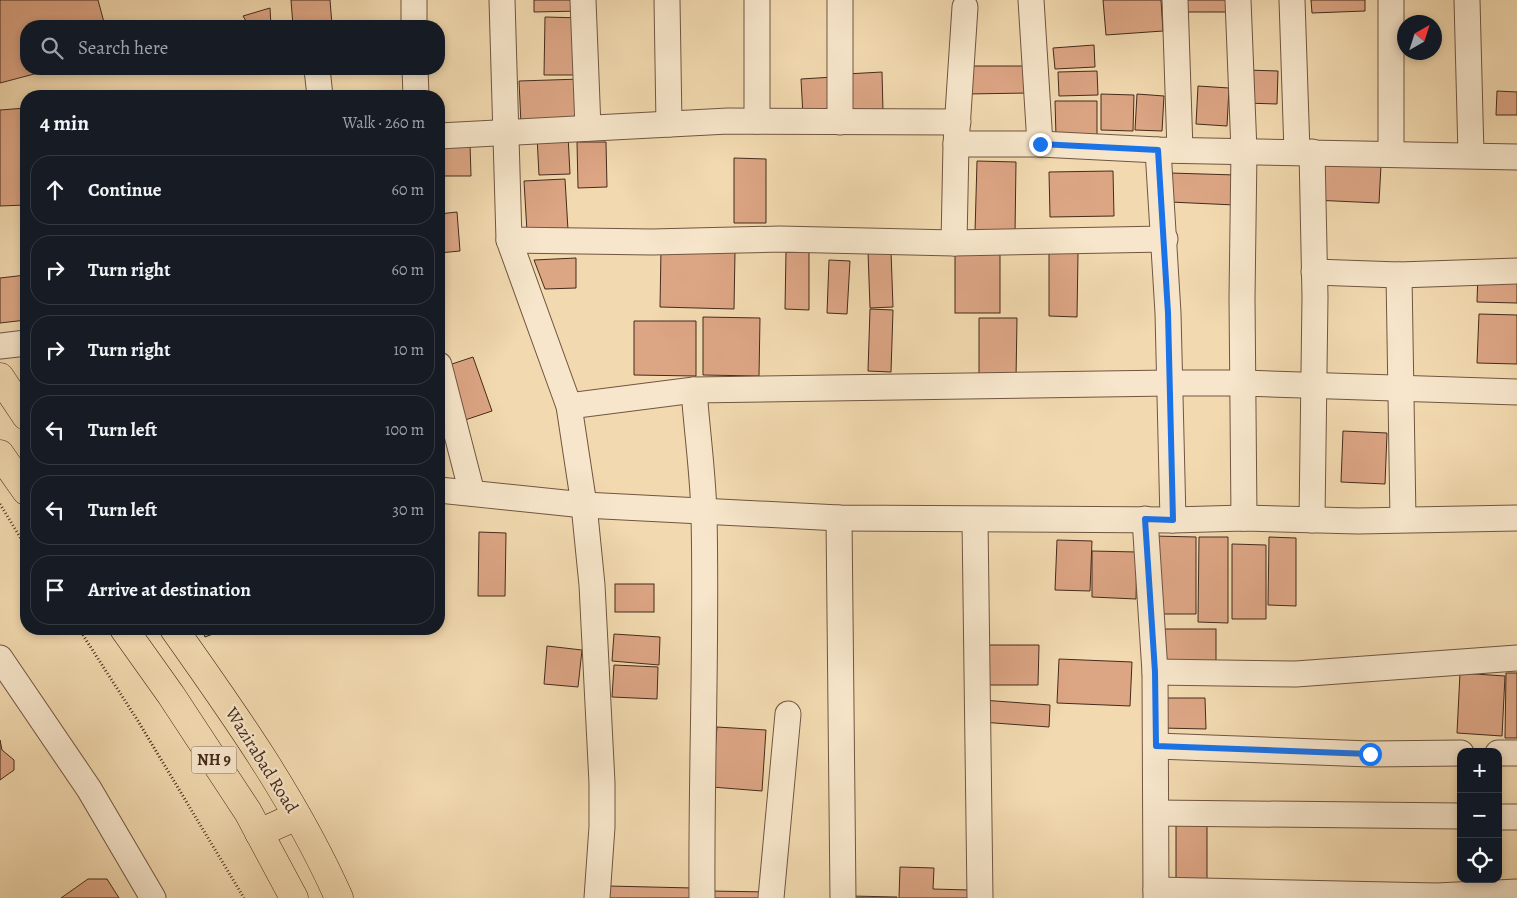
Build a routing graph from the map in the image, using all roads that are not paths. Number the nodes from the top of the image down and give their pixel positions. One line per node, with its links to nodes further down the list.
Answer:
1 (414, 0): 14 (street)
2 (502, 0): 23 (street)
3 (584, 0): 22 (street)
4 (667, 0): 21 (street)
5 (757, 0): 19 (street)
6 (840, 0): 20 (street)
7 (1031, 0): 26 (street)
8 (1175, 0): 27 (street)
9 (1238, 0): 28 (street)
10 (1292, 0): 29 (street)
11 (1391, 0): 30 (street)
12 (1467, 0): 31 (street)
13 (965, 7): 24 (street)
14 (414, 20)
15 (318, 75): 17 (street)
16 (415, 75): 18 (street)
17 (319, 90)
18 (416, 90)
19 (757, 121): 20 (street); 21 (street)
20 (840, 122): 24 (street)
21 (669, 124): 22 (street)
22 (588, 128): 23 (street)
23 (507, 133): 25 (street); 34 (street)
24 (957, 133): 26 (street); 35 (street)
25 (445, 136)
26 (1040, 144): 27 (street)
27 (1169, 150): 28 (street); 33 (street)
28 (1244, 151): 29 (street); 43 (street)
29 (1304, 152): 30 (street); 37 (street)
30 (1390, 154): 31 (street)
31 (1471, 155): 32 (street)
32 (1517, 157)
33 (1165, 239): 35 (street); 42 (street)
34 (508, 240): 35 (street); 49 (street)
35 (954, 244)
36 (1517, 271): 38 (street)
37 (1314, 272): 38 (street); 44 (street)
38 (1399, 275): 47 (street)
39 (20, 344): 40 (street)
40 (0, 346)
41 (0, 377): 50 (main road)
42 (1170, 383): 43 (street); 46 (street); 62 (street)
43 (1243, 383): 44 (street); 58 (street)
44 (1314, 385): 47 (street); 63 (street)
45 (445, 388): 54 (street)
46 (694, 390): 49 (street); 56 (street)
47 (1402, 390): 48 (street); 64 (street)
48 (1517, 392)
49 (569, 406): 55 (street)
50 (20, 407)
51 (0, 454): 52 (main road)
52 (20, 482)
53 (445, 491): 54 (street)
54 (472, 493): 55 (street)
55 (584, 505): 56 (street); 87 (street)
56 (704, 512): 57 (street); 88 (street)
57 (839, 518): 61 (street); 90 (street)
58 (1244, 518): 62 (street); 63 (street)
59 (1517, 518): 64 (street)
60 (1145, 519): 61 (street); 62 (street); 69 (street)
61 (975, 520): 91 (street)
62 (1173, 520)
63 (1312, 520): 64 (street)
64 (1403, 520)
65 (128, 635): 80 (main road, NH 9)
66 (178, 635): 76 (main road, Wazirabad Road)
67 (0, 658): 84 (street)
68 (1517, 658): 69 (street)
69 (1155, 672): 71 (street)
70 (788, 714): 89 (street)
71 (1156, 746): 72 (street); 75 (street)
72 (1457, 753)
73 (1502, 753): 74 (street)
74 (1517, 753)
75 (1157, 813): 77 (street); 82 (street)
76 (297, 816): 80 (main road); 86 (main road, Wazirabad Road)
77 (1457, 816)
78 (1502, 817): 79 (street)
79 (1517, 817)
80 (259, 833): 85 (main road, NH 9)
81 (1517, 892): 83 (street)
82 (1156, 894): 83 (street)
83 (1437, 897)
84 (153, 898)
85 (294, 898)
86 (339, 898)
87 (597, 898)
88 (702, 898)
89 (771, 898)
90 (843, 898)
91 (980, 898)

